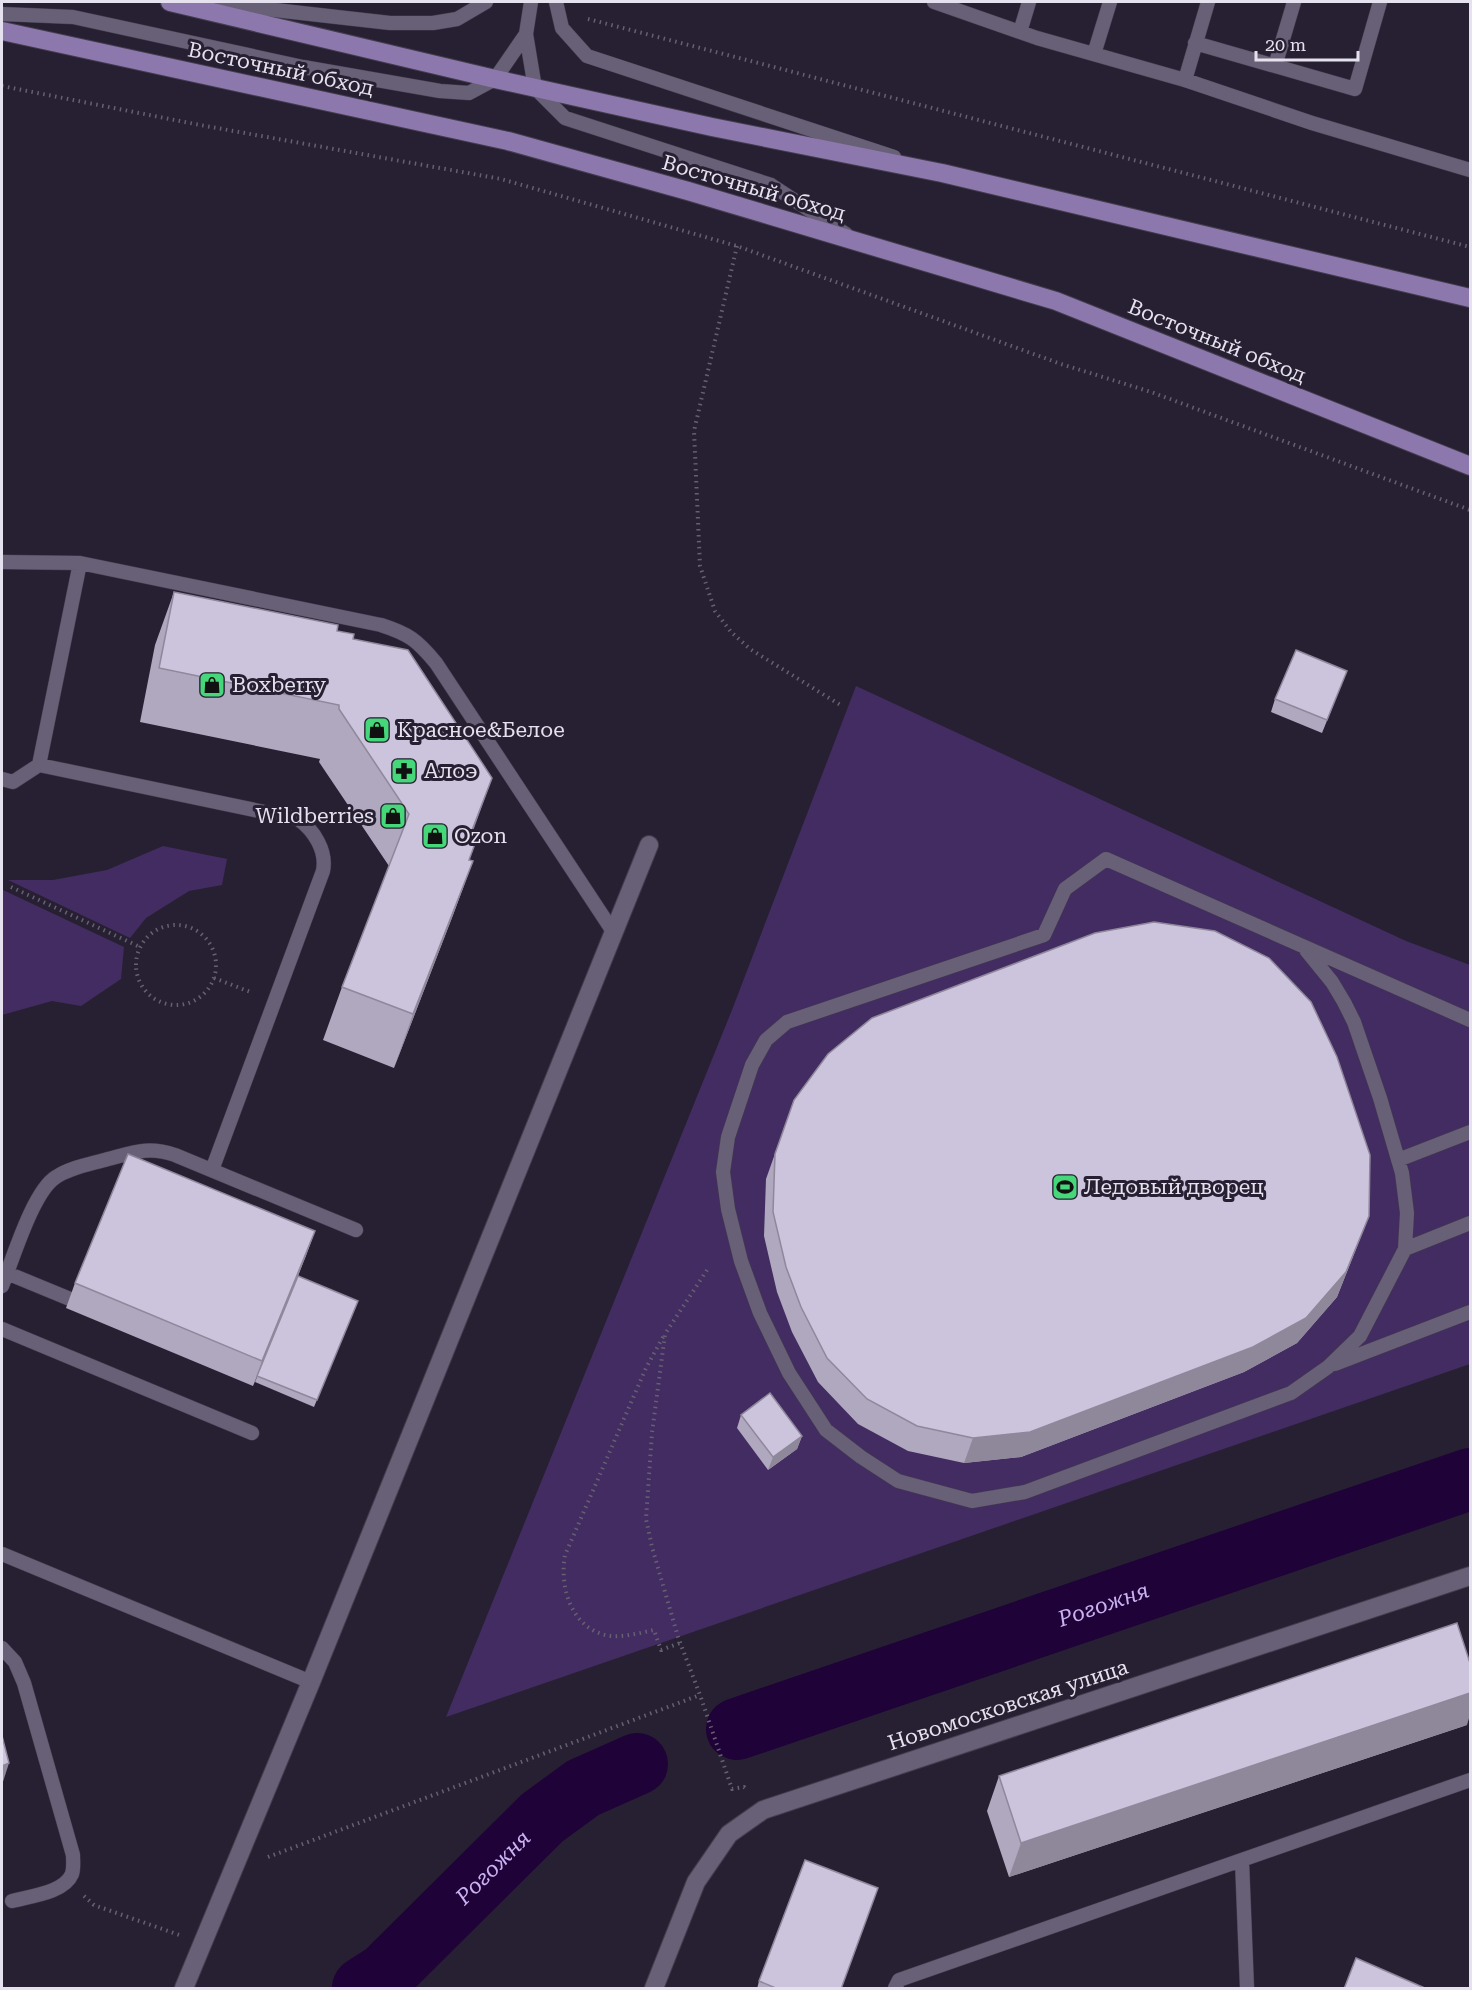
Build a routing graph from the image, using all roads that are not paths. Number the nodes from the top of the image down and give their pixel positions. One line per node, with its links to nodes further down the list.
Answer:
1 (170, 2): 19 (main road, Восточный обход)
2 (204, 2): 3 (lane)
3 (486, 2)
4 (531, 2): 15 (lane)
5 (556, 2): 23 (lane)
6 (938, 2): 14 (lane)
7 (1029, 2): 14 (lane)
8 (1110, 2): 17 (lane)
9 (1208, 2): 16 (lane)
10 (1294, 2): 18 (lane)
11 (1380, 2): 18 (lane)
12 (2, 14): 19 (lane)
13 (2, 31): 24 (main road, Восточный обход)
14 (1020, 32): 17 (lane)
15 (526, 34): 19 (lane); 21 (lane)
16 (1196, 43): 18 (lane); 20 (lane)
17 (1094, 54): 20 (lane)
18 (1275, 66)
19 (495, 79): 21 (main road, Восточный обход)
20 (1185, 80): 22 (lane)
21 (535, 88): 23 (main road, Восточный обход); 24 (lane)
22 (1470, 170)
23 (942, 173): 25 (main road, Восточный обход)
24 (860, 243): 26 (main road, Восточный обход)
25 (1470, 298)
26 (1470, 466)
27 (2, 562): 28 (lane)
28 (80, 563): 29 (lane); 32 (lane)
29 (39, 765): 30 (lane); 37 (lane)
30 (2, 779)
31 (649, 845): 32 (street)
32 (614, 933): 51 (street)
33 (1303, 946): 34 (lane); 36 (lane); 46 (lane)
34 (1470, 1020)
35 (1470, 1132): 36 (lane)
36 (1398, 1160): 40 (lane)
37 (212, 1170): 39 (lane); 41 (lane)
38 (1470, 1223): 40 (lane)
39 (356, 1230)
40 (1405, 1249): 46 (lane)
41 (7, 1273): 42 (lane); 43 (lane)
42 (2, 1286)
43 (70, 1299)
44 (1470, 1312): 46 (lane)
45 (2, 1329): 47 (lane)
46 (1328, 1367)
47 (252, 1432)
48 (2, 1554): 51 (lane)
49 (1470, 1576): 56 (street, Новомосковская улица)
50 (2, 1648): 54 (lane)
51 (311, 1682): 55 (street)
52 (1470, 1780): 53 (lane)
53 (1242, 1862): 57 (lane); 58 (lane)
54 (12, 1900)
55 (183, 1989)
56 (654, 1989)
57 (895, 1989)
58 (1247, 1989)

